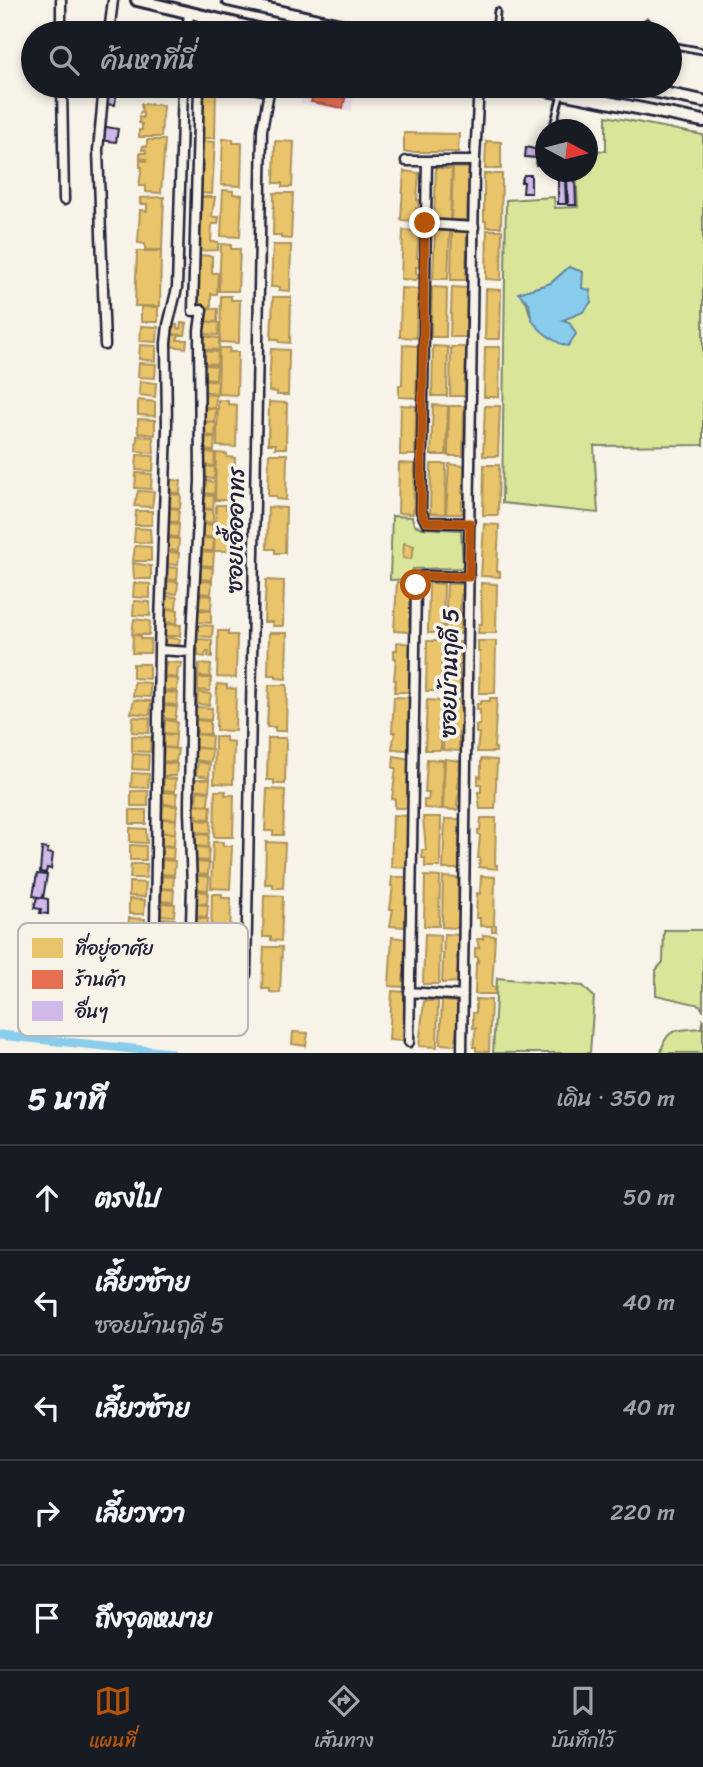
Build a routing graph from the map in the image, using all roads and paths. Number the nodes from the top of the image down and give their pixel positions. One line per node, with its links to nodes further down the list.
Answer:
1 (61, 0): 10 (street)
2 (113, 0): 11 (street)
3 (137, 0): 8 (main road)
4 (228, 0): 5 (main road)
5 (260, 4): 6 (main road)
6 (273, 6): 15 (main road)
7 (497, 11): 16 (lane)
8 (189, 13): 9 (main road); 12 (street)
9 (202, 16): 13 (street); 14 (main road)
10 (61, 21)
11 (110, 21)
12 (188, 21)
13 (202, 21)
14 (223, 21)
15 (330, 21)
16 (496, 21)
17 (682, 47): 18 (lane)
18 (703, 51)
19 (682, 96): 28 (main road)
20 (62, 98): 36 (street)
21 (103, 98): 41 (street)
22 (183, 98): 34 (street)
23 (199, 98): 35 (street)
24 (268, 98): 48 (street, ซอยเอื้ออาทร)
25 (478, 98): 33 (street, ซอยบ้านฤดี 5)
26 (560, 98): 29 (lane)
27 (586, 98): 30 (main road)
28 (703, 101)
29 (555, 119)
30 (703, 121)
31 (406, 160): 32 (street)
32 (427, 161): 33 (street); 37 (street)
33 (475, 161): 38 (street, ซอยบ้านฤดี 5)
34 (180, 185): 35 (street); 39 (street)
35 (197, 185): 40 (street)
36 (64, 200)
37 (425, 223): 38 (street); 42 (street)
38 (474, 227): 42 (street, ซอยบ้านฤดี 5)
39 (177, 288): 40 (street); 44 (street)
40 (196, 288): 45 (street)
41 (105, 345)
42 (470, 523): 43 (street, ซอยบ้านฤดี 5)
43 (469, 577): 49 (street); 50 (street, ซอยบ้านฤดี 5)
44 (159, 650): 45 (street); 46 (street)
45 (191, 652): 47 (street)
46 (155, 923)
47 (191, 923)
48 (247, 923)
49 (409, 992): 50 (street); 51 (street)
50 (463, 996): 52 (street, ซอยบ้านฤดี 5)
51 (410, 1042)
52 (462, 1052)

